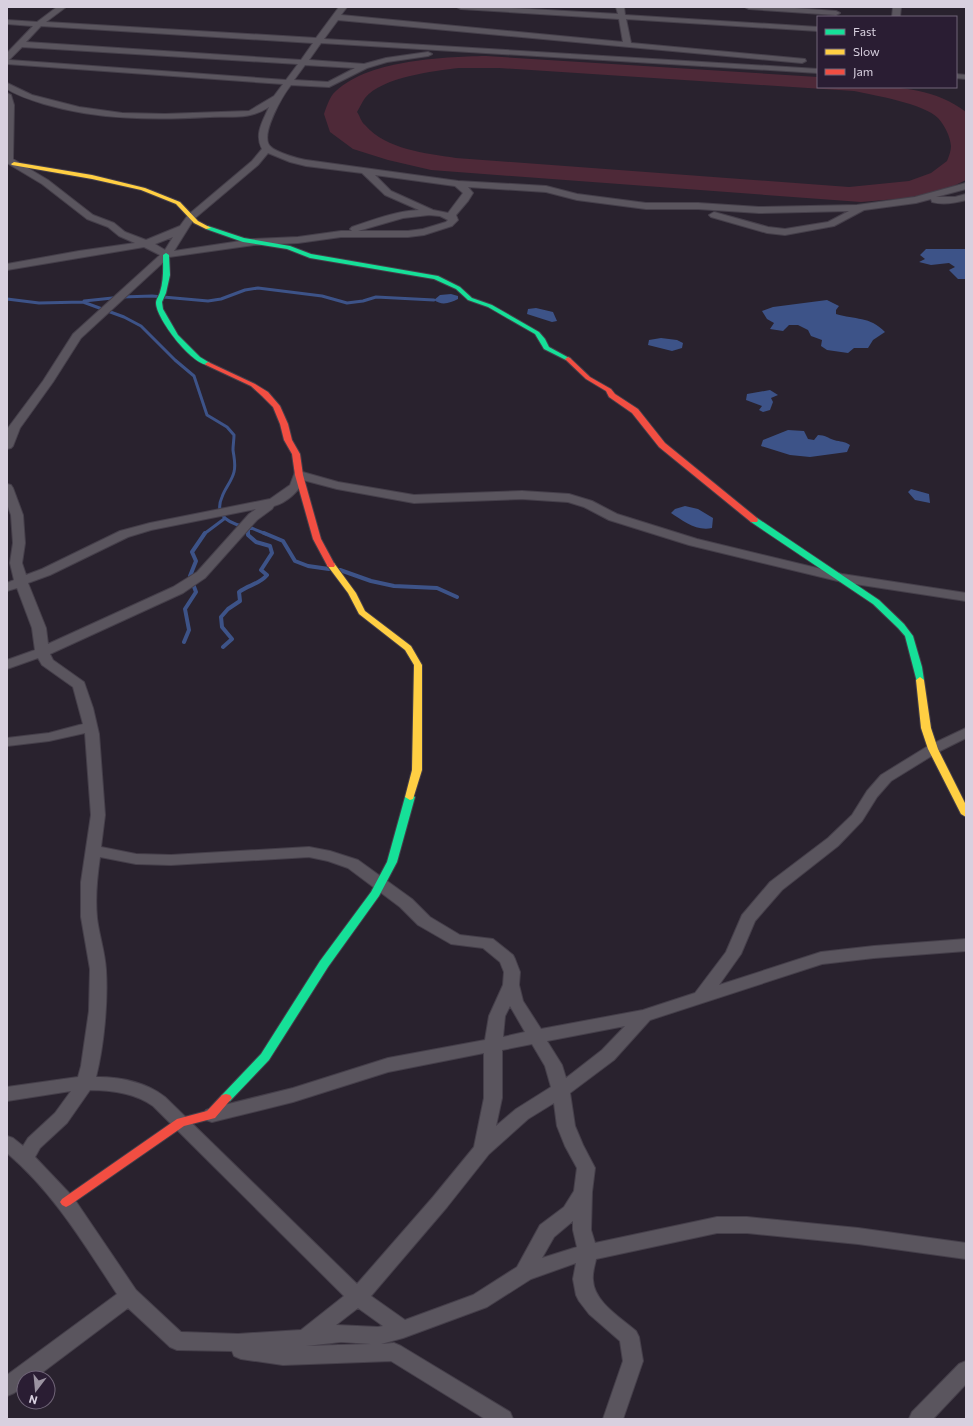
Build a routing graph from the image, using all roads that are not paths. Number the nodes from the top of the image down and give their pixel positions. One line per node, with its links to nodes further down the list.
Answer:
1 (62, 7): 10 (street)
2 (343, 7): 7 (street)
3 (461, 7): 8 (street)
4 (620, 7): 8 (street)
5 (749, 7): 6 (street)
6 (837, 12)
7 (335, 17): 13 (street); 15 (street)
8 (622, 17): 11 (street); 15 (street)
9 (7, 22): 10 (street)
10 (40, 24): 12 (street); 14 (street)
11 (817, 29)
12 (160, 37): 13 (street); 18 (street)
13 (318, 41): 17 (street); 20 (street)
14 (19, 44): 16 (street); 19 (street)
15 (628, 45): 21 (street)
16 (108, 50): 18 (street); 24 (street)
17 (474, 50): 23 (street); 25 (street)
18 (147, 52): 20 (street); 26 (street)
19 (7, 58)
20 (303, 62): 23 (street); 27 (street)
21 (810, 62)
22 (7, 66): 24 (street)
23 (364, 66): 27 (street)
24 (90, 69): 26 (street)
25 (817, 71)
26 (131, 72): 27 (street)
27 (288, 82): 30 (street)
28 (7, 85): 30 (street)
29 (7, 95): 34 (street)
30 (277, 98): 31 (street)
31 (267, 149): 32 (street); 33 (street)
32 (293, 160): 33 (street); 35 (street)
33 (255, 163): 43 (street)
34 (14, 164): 43 (street); 48 (street)
35 (364, 170): 36 (street); 42 (street)
36 (458, 184): 40 (street); 44 (street)
37 (966, 186): 39 (street)
38 (966, 197): 39 (street)
39 (916, 200): 41 (street)
40 (658, 207): 41 (street); 41 (street)
41 (866, 207)
42 (433, 212): 44 (street); 46 (street)
43 (191, 217): 45 (street); 47 (street)
44 (452, 217): 46 (street)
45 (184, 228): 48 (street); 49 (street)
46 (341, 234): 47 (street)
47 (254, 242): 49 (street); 55 (street)
48 (147, 244): 49 (street); 50 (street)
49 (166, 255): 51 (street); 52 (street)
50 (7, 267)
51 (7, 446)
52 (299, 475): 54 (street); 55 (street); 66 (street)
53 (7, 488): 56 (street)
54 (274, 502): 56 (street); 58 (street)
55 (842, 578): 57 (street); 63 (street)
56 (14, 585): 58 (street)
57 (966, 597)
58 (42, 652): 59 (street); 60 (street)
59 (7, 665)
60 (90, 726): 62 (street); 65 (street)
61 (966, 732): 63 (street)
62 (7, 742)
63 (933, 749): 64 (street); 69 (street)
64 (966, 814)
65 (93, 850): 66 (street); 73 (street)
66 (381, 883): 68 (street); 76 (street)
67 (966, 945): 69 (street)
68 (511, 985): 71 (street); 72 (street)
69 (701, 997): 70 (street)
70 (644, 1016): 71 (street); 74 (street)
71 (536, 1036): 72 (street); 74 (street)
72 (492, 1044): 76 (street); 79 (street)
73 (85, 1084): 75 (street); 77 (street); 80 (street)
74 (561, 1091): 79 (street); 81 (street)
75 (7, 1094)
76 (211, 1115): 77 (street)
77 (181, 1122): 82 (street); 87 (street)
78 (7, 1143): 80 (street)
79 (483, 1149): 87 (street)
80 (25, 1158): 82 (street)
81 (583, 1192): 84 (street); 85 (street)
82 (66, 1202): 86 (street)
83 (966, 1251): 84 (street)
84 (588, 1252): 85 (street); 94 (street)
85 (524, 1273): 88 (street)
86 (129, 1296): 90 (street); 92 (street)
87 (358, 1297): 88 (street); 89 (street)
88 (403, 1329): 89 (street)
89 (304, 1338): 90 (street)
90 (177, 1341): 93 (street)
91 (966, 1370): 95 (street)
92 (7, 1387)
93 (502, 1419)
94 (613, 1419)
95 (919, 1419)

